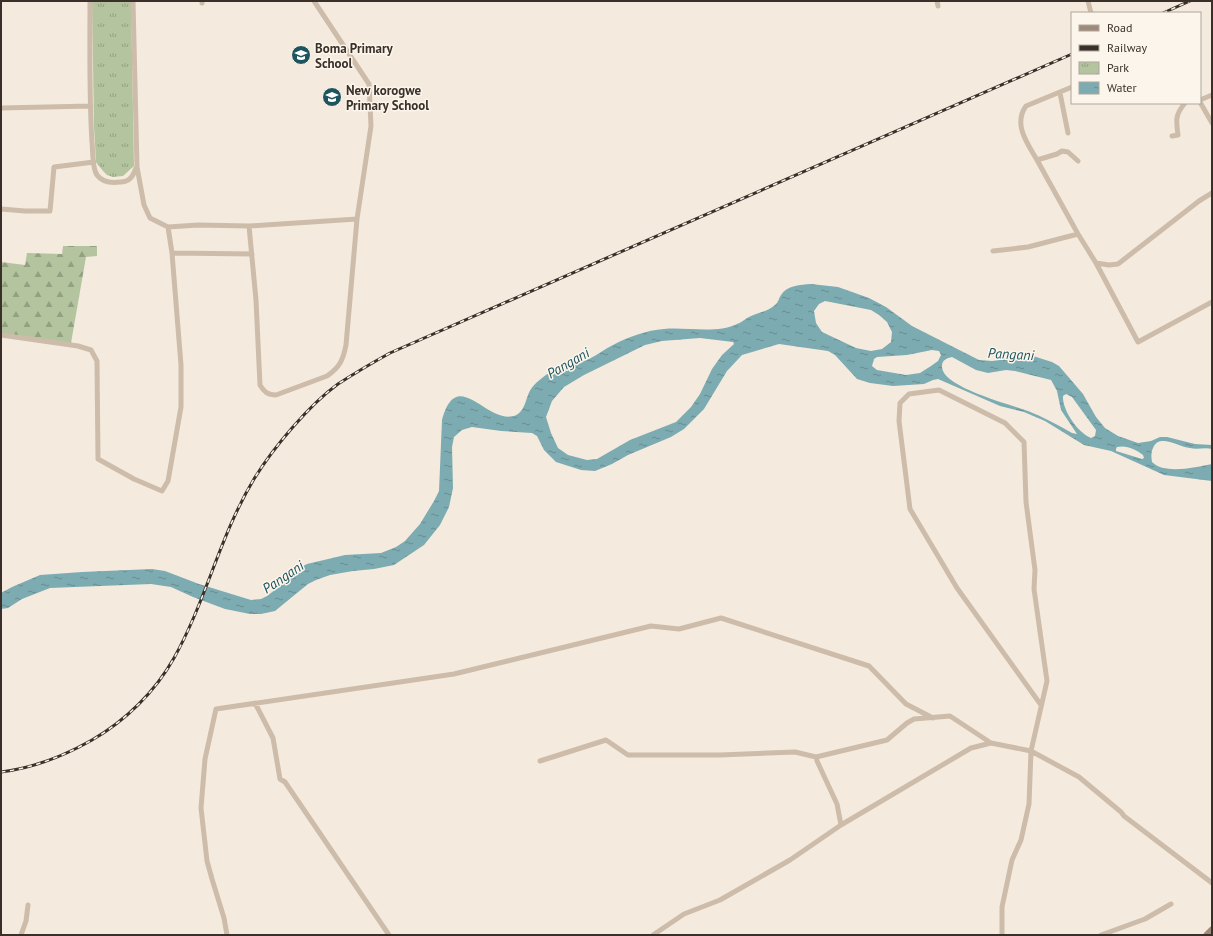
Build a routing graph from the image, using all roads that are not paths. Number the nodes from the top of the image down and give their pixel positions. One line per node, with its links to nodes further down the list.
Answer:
1 (90, 1): 12 (street)
2 (133, 1): 20 (street)
3 (314, 1): 23 (street)
4 (1088, 1): 5 (street)
5 (1091, 12)
6 (1071, 88): 7 (street)
7 (1060, 93): 15 (street); 17 (street)
8 (1212, 95): 9 (street)
9 (1201, 100)
10 (1201, 103): 14 (street)
11 (1184, 104): 16 (street)
12 (91, 106): 13 (street); 19 (street)
13 (1, 108)
14 (1212, 123)
15 (1068, 133)
16 (1172, 136)
17 (1037, 160): 18 (street); 26 (street)
18 (1078, 161)
19 (94, 162): 20 (street); 22 (street)
20 (137, 167): 25 (street)
21 (1212, 193): 30 (street)
22 (1, 209)
23 (357, 219): 24 (street); 29 (street)
24 (249, 226): 25 (street); 29 (street)
25 (168, 227): 28 (street)
26 (1078, 234): 27 (street); 30 (street)
27 (994, 251)
28 (172, 253): 29 (street); 32 (street)
29 (252, 254)
30 (1096, 263): 31 (street)
31 (1212, 302)
32 (1, 335)
33 (255, 703): 35 (street); 46 (street); 47 (street)
34 (1041, 705): 34 (street); 37 (street)
35 (933, 718): 36 (street); 38 (street)
36 (991, 743): 37 (street); 40 (street)
37 (1031, 751): 41 (street); 49 (street)
38 (816, 757): 39 (street); 40 (street)
39 (540, 761)
40 (841, 825): 48 (street)
41 (1212, 884)
42 (1171, 904): 50 (street)
43 (28, 905): 45 (street)
44 (1212, 930): 51 (main road)
45 (22, 935)
46 (227, 935)
47 (389, 935)
48 (653, 935)
49 (1002, 935)
50 (1101, 935)
51 (1207, 935)

